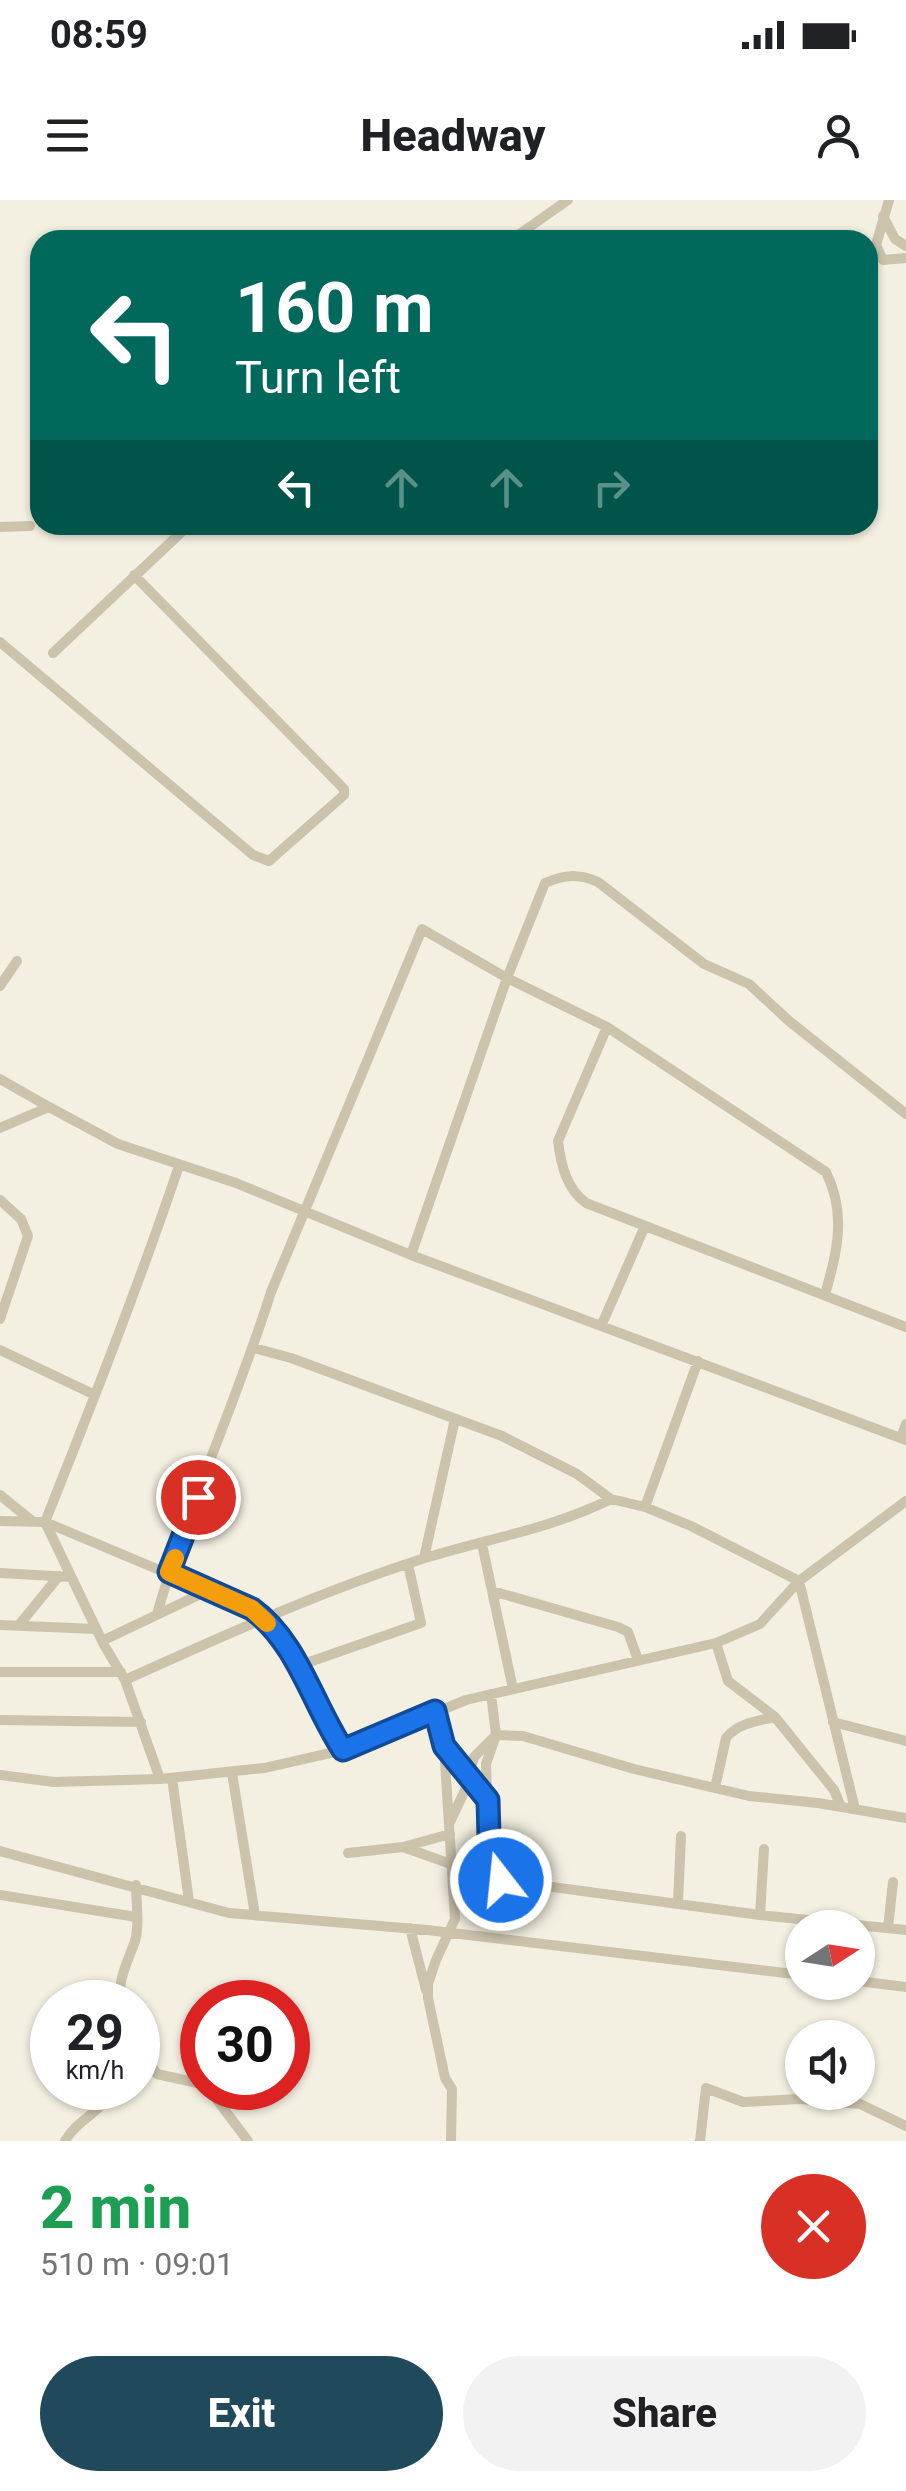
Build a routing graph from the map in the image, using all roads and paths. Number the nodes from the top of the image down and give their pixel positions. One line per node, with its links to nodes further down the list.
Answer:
1 (568, 200): 4 (street)
2 (889, 200): 3 (street)
3 (882, 216): 5 (street); 6 (street)
4 (525, 230)
5 (878, 235)
6 (906, 246)
7 (878, 249): 8 (street)
8 (906, 258)
9 (30, 526): 10 (street)
10 (0, 528)
11 (178, 535): 12 (street)
12 (134, 575): 13 (street); 14 (street)
13 (1, 643)
14 (53, 653)
15 (17, 961): 17 (street)
16 (507, 978): 18 (street); 21 (street); 25 (street); 27 (street)
17 (0, 986)
18 (607, 1026): 26 (street); 28 (street)
19 (0, 1079): 20 (street)
20 (50, 1107): 22 (street); 23 (street)
21 (906, 1114)
22 (0, 1128)
23 (179, 1166): 25 (street); 35 (street)
24 (0, 1200): 29 (street)
25 (304, 1209): 27 (street); 32 (street)
26 (645, 1226): 28 (street); 30 (street)
27 (411, 1255): 30 (street)
28 (825, 1295): 31 (street)
29 (0, 1319)
30 (602, 1324): 34 (street)
31 (906, 1326)
32 (254, 1348): 36 (street); 48 (street)
33 (0, 1350): 35 (street)
34 (698, 1361): 38 (street); 42 (street)
35 (93, 1394): 44 (street)
36 (455, 1419): 40 (street); 46 (street)
37 (906, 1424): 38 (street)
38 (904, 1439)
39 (0, 1495): 44 (street)
40 (612, 1500): 42 (street); 45 (street)
41 (906, 1501): 51 (street)
42 (645, 1507): 51 (street)
43 (0, 1520): 44 (street)
44 (39, 1522): 48 (street); 50 (street)
45 (482, 1544): 46 (street); 53 (street)
46 (424, 1558): 47 (street)
47 (408, 1564): 55 (street); 61 (street)
48 (169, 1572): 52 (street); 54 (street)
49 (0, 1573): 50 (street)
50 (65, 1577): 57 (street); 58 (street)
51 (799, 1581): 59 (street); 70 (street)
52 (210, 1590): 54 (street); 55 (street)
53 (492, 1591): 60 (street); 64 (street)
54 (158, 1614): 58 (street)
55 (263, 1617): 61 (street); 63 (street)
56 (0, 1624): 57 (street)
57 (19, 1626): 58 (street)
58 (99, 1635): 63 (street)
59 (716, 1643): 60 (street); 67 (street)
60 (638, 1660): 64 (street)
61 (298, 1666): 74 (street)
62 (0, 1672): 63 (street)
63 (123, 1676): 69 (street)
64 (514, 1689): 65 (street)
65 (491, 1694): 66 (street); 71 (street)
66 (435, 1711): 73 (street); 74 (street)
67 (775, 1716): 79 (street); 81 (street)
68 (0, 1720): 69 (street)
69 (141, 1722): 78 (street)
70 (833, 1722): 72 (street); 82 (street)
71 (496, 1735): 77 (street); 79 (street); 80 (street)
72 (906, 1741)
73 (444, 1746): 77 (street); 84 (street)
74 (343, 1750): 75 (street)
75 (232, 1772): 78 (street); 98 (street)
76 (0, 1775): 78 (street)
77 (470, 1776): 80 (street); 84 (street)
78 (166, 1779): 95 (street)
79 (715, 1788): 81 (street)
80 (488, 1800): 91 (street)
81 (841, 1806): 82 (street)
82 (855, 1809): 83 (street)
83 (906, 1818)
84 (449, 1829): 86 (street); 90 (street)
85 (681, 1836): 96 (street)
86 (403, 1847): 89 (street); 90 (street)
87 (764, 1849): 97 (street)
88 (0, 1851): 93 (street)
89 (348, 1853)
90 (451, 1862): 91 (street); 103 (street)
91 (493, 1879): 96 (street)
92 (893, 1882): 101 (street)
93 (136, 1885): 95 (street); 99 (street)
94 (0, 1895): 99 (street)
95 (189, 1900): 98 (street)
96 (678, 1902): 97 (street)
97 (760, 1915): 101 (street)
98 (255, 1916): 100 (street)
99 (136, 1918): 105 (street)
100 (410, 1928): 103 (street); 108 (street)
101 (888, 1928): 102 (street)
102 (906, 1930)
103 (451, 1933): 104 (street); 108 (street)
104 (785, 1973)
105 (120, 1980)
106 (875, 1984): 107 (street)
107 (906, 1987)
108 (428, 1998): 114 (street)
109 (99, 2110): 112 (street)
110 (224, 2110): 113 (street)
111 (906, 2126): 115 (street)
112 (65, 2141)
113 (248, 2141)
114 (451, 2141)
115 (700, 2141)

